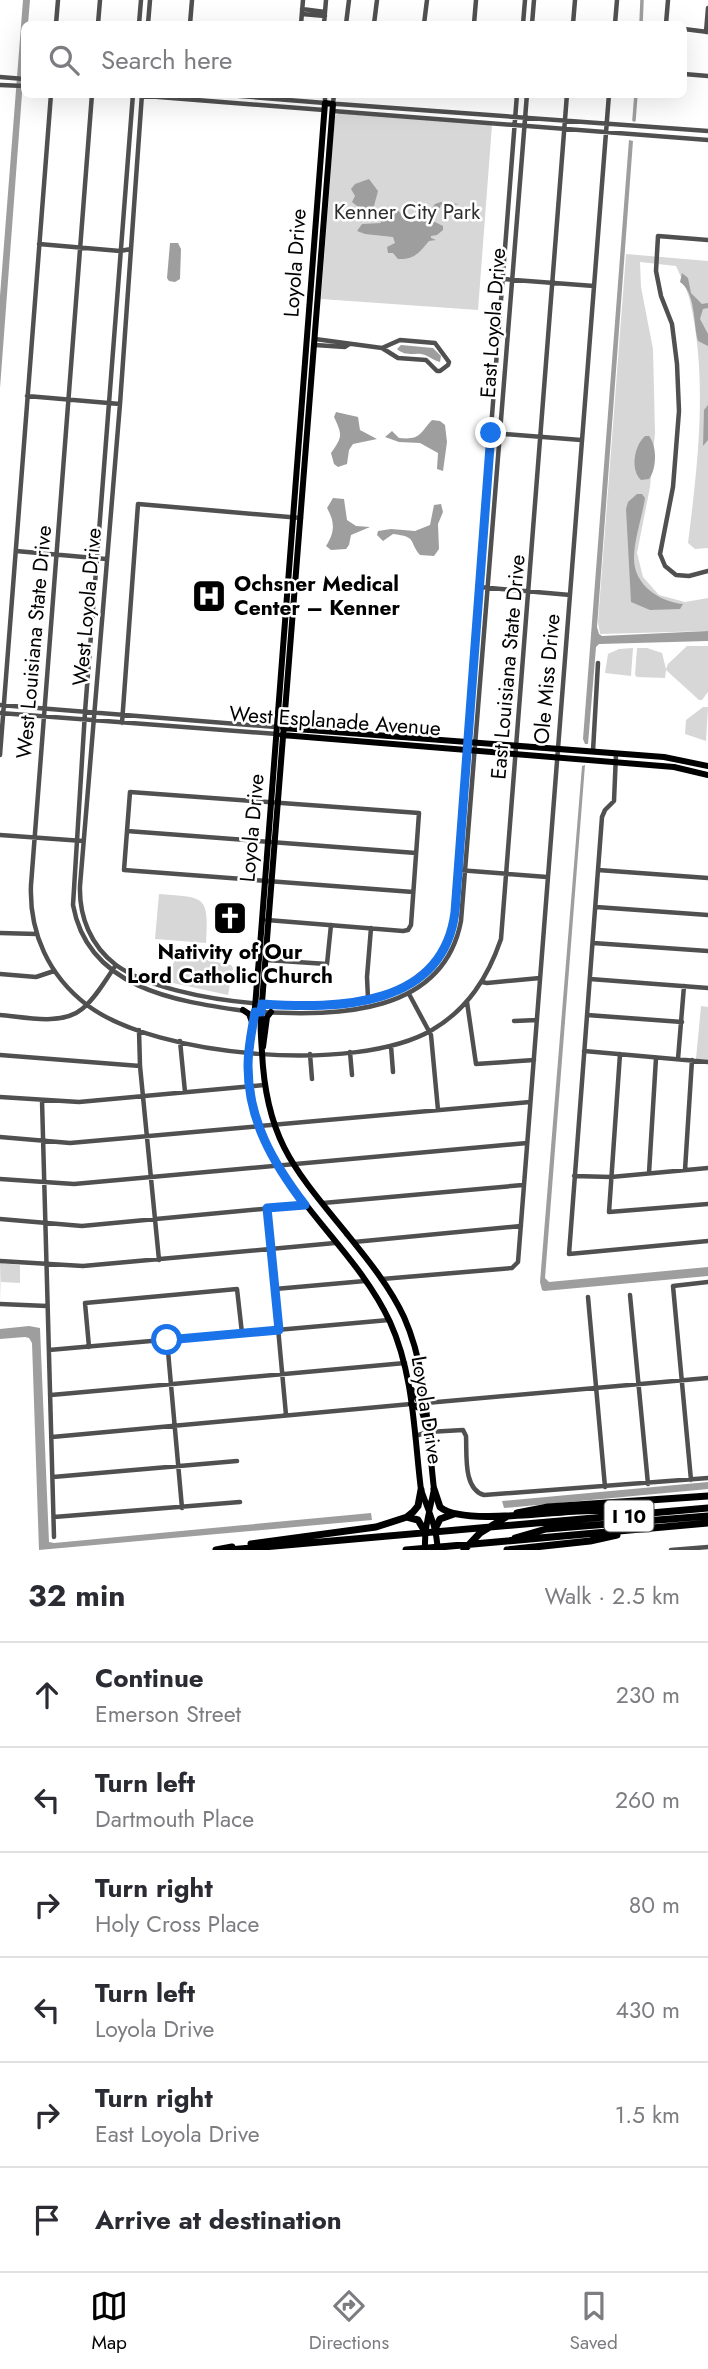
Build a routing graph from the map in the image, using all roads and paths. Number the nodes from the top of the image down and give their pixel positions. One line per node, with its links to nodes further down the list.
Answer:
1 (58, 0): 20 (street)
2 (100, 0): 21 (street)
3 (141, 0): 22 (street)
4 (150, 0): 23 (street)
5 (192, 0): 24 (street)
6 (303, 0): 18 (street)
7 (326, 0): 19 (street)
8 (349, 0): 27 (street)
9 (377, 0): 28 (street)
10 (427, 0): 29 (street)
11 (476, 0): 30 (street)
12 (525, 0): 31 (street)
13 (534, 0): 32 (street)
14 (575, 0): 33 (street)
15 (617, 0): 34 (street)
16 (668, 0): 35 (street)
17 (708, 8): 37 (street)
18 (302, 12): 19 (street); 25 (street)
19 (325, 14): 26 (street)
20 (56, 21)
21 (98, 21)
22 (139, 21)
23 (148, 21)
24 (190, 21)
25 (301, 21)
26 (324, 21)
27 (346, 21)
28 (374, 21)
29 (424, 21)
30 (474, 21)
31 (523, 21)
32 (532, 21)
33 (573, 21)
34 (615, 21)
35 (666, 21)
36 (687, 29): 37 (street)
37 (707, 32)
38 (687, 74): 39 (street)
39 (708, 76)
40 (0, 77): 41 (street)
41 (21, 79)
42 (0, 85): 43 (street)
43 (21, 86)
44 (51, 98): 80 (street)
45 (92, 98): 81 (street, West Louisiana State Drive)
46 (133, 98): 83 (street, West Loyola Drive)
47 (142, 98): 82 (street, West Loyola Drive)
48 (181, 98): 57 (street)
49 (229, 98): 57 (street)
50 (247, 98): 58 (street)
51 (325, 98): 58 (street)
52 (334, 98): 59 (street)
53 (517, 98): 64 (street, East Loyola Drive)
54 (527, 98): 65 (street, East Loyola Drive)
55 (567, 98): 67 (street, East Louisiana State Drive)
56 (609, 98): 69 (street, Ole Miss Drive)
57 (228, 103): 58 (street)
58 (324, 107): 59 (main road); 78 (main road, Loyola Drive)
59 (333, 107): 60 (street); 63 (street); 78 (main road, Loyola Drive)
60 (422, 111): 61 (street); 63 (street)
61 (464, 114): 62 (street); 66 (street)
62 (494, 116): 64 (street); 68 (street)
63 (421, 118): 66 (street)
64 (515, 118): 65 (street); 70 (street, East Loyola Drive)
65 (525, 118): 67 (street); 71 (street, East Loyola Drive)
66 (463, 121): 68 (street)
67 (565, 122): 69 (street); 73 (street, East Louisiana State Drive)
68 (494, 123): 70 (street)
69 (606, 124): 72 (street); 75 (street, Ole Miss Drive)
70 (515, 125): 71 (street); 86 (street, East Loyola Drive)
71 (524, 125): 73 (street); 87 (street, East Loyola Drive)
72 (645, 126): 74 (street); 76 (street)
73 (565, 128): 75 (street); 88 (street, East Louisiana State Drive)
74 (708, 131)
75 (606, 132): 76 (street); 89 (street, Ole Miss Drive)
76 (645, 135): 77 (street)
77 (708, 140)
78 (322, 195): 84 (main road, Loyola Drive); 85 (main road, Loyola Drive)
79 (708, 240): 112 (street)
80 (39, 244): 81 (street); 95 (street)
81 (82, 247): 83 (street); 96 (street, West Louisiana State Drive)
82 (131, 249): 83 (street); 100 (street, West Loyola Drive)
83 (120, 251): 99 (street, West Loyola Drive)
84 (313, 260): 85 (main road); 90 (main road, Loyola Drive)
85 (321, 261): 91 (main road, Loyola Drive)
86 (503, 279): 87 (street); 101 (street, East Loyola Drive)
87 (512, 279): 88 (street); 102 (street, East Loyola Drive)
88 (553, 283): 89 (street); 103 (street, East Louisiana State Drive)
89 (594, 286): 104 (street, Ole Miss Drive)
90 (309, 313): 91 (main road); 94 (main road, Loyola Drive)
91 (317, 314): 92 (main road, Loyola Drive)
92 (315, 342): 93 (street); 94 (main road, Loyola Drive)
93 (382, 348): 93 (street)
94 (308, 378): 97 (main road, Loyola Drive); 98 (main road, Loyola Drive)
95 (27, 396): 96 (street); 108 (street)
96 (69, 400): 99 (street); 109 (street, West Louisiana State Drive)
97 (302, 401): 98 (main road); 105 (main road, Loyola Drive)
98 (310, 401): 105 (main road, Loyola Drive)
99 (109, 403): 100 (street); 110 (street, West Loyola Drive)
100 (120, 404): 111 (street, West Loyola Drive)
101 (491, 433): 102 (street); 115 (street, East Loyola Drive)
102 (500, 434): 103 (street); 116 (street, East Loyola Drive)
103 (541, 437): 104 (street); 117 (street, East Louisiana State Drive)
104 (581, 440): 118 (street, Ole Miss Drive)
105 (301, 463): 106 (main road, Loyola Drive); 107 (main road, Loyola Drive)
106 (293, 517): 107 (street); 113 (main road, Loyola Drive); 126 (street)
107 (301, 518): 114 (main road, Loyola Drive)
108 (16, 551): 109 (street); 120 (street)
109 (57, 555): 110 (street); 121 (street, West Louisiana State Drive)
110 (97, 558): 111 (street); 122 (street, West Loyola Drive)
111 (106, 559): 124 (street, West Loyola Drive)
112 (708, 571)
113 (288, 578): 114 (main road); 130 (main road, Loyola Drive)
114 (297, 579): 130 (main road, Loyola Drive)
115 (479, 587): 116 (street); 131 (street, East Loyola Drive)
116 (488, 588): 117 (street); 131 (street, East Loyola Drive)
117 (530, 591): 118 (street); 132 (street, East Louisiana State Drive)
118 (570, 595): 134 (street, Ole Miss Drive)
119 (598, 663): 133 (street)
120 (2, 705): 121 (street, West Esplanade Avenue); 123 (street)
121 (45, 708): 122 (street, West Esplanade Avenue); 125 (street, West Louisiana State Drive)
122 (85, 712): 124 (street, West Esplanade Avenue); 127 (street, West Loyola Drive)
123 (2, 713): 125 (street, West Esplanade Avenue); 137 (street)
124 (94, 713): 126 (street, West Esplanade Avenue); 128 (street, West Loyola Drive)
125 (44, 716): 127 (street, West Esplanade Avenue); 147 (street, West Louisiana State Drive)
126 (122, 716): 129 (street); 130 (street, West Esplanade Avenue)
127 (84, 720): 128 (street, West Esplanade Avenue); 148 (street, West Loyola Drive)
128 (93, 721): 129 (street, West Esplanade Avenue); 149 (street, West Loyola Drive)
129 (122, 723): 130 (street, West Esplanade Avenue)
130 (281, 731): 131 (main road, West Esplanade Avenue); 144 (main road, Loyola Drive)
131 (471, 746): 132 (main road, West Esplanade Avenue); 152 (street, East Loyola Drive); 154 (street, East Loyola Drive)
132 (517, 749): 134 (main road, West Esplanade Avenue); 155 (street, East Louisiana State Drive)
133 (593, 751): 134 (main road, West Esplanade Avenue); 135 (main road, West Esplanade Avenue)
134 (558, 752): 139 (main road, West Esplanade Avenue); 156 (street, Ole Miss Drive)
135 (616, 754): 136 (main road, West Esplanade Avenue); 139 (street)
136 (632, 754): 138 (main road, West Esplanade Avenue); 140 (main road)
137 (0, 755)
138 (667, 757): 141 (main road); 142 (main road, West Esplanade Avenue)
139 (616, 762): 140 (main road, West Esplanade Avenue); 153 (street)
140 (636, 764): 141 (main road, West Esplanade Avenue)
141 (660, 765): 143 (main road, West Esplanade Avenue)
142 (708, 766)
143 (708, 775)
144 (275, 803): 145 (street); 150 (main road, Loyola Drive); 151 (street)
145 (127, 831): 150 (street); 158 (street)
146 (0, 835): 147 (street)
147 (34, 837): 148 (street); 166 (street, West Louisiana State Drive)
148 (76, 840): 149 (street); 172 (street, West Loyola Drive)
149 (83, 841): 170 (street, West Loyola Drive)
150 (272, 842): 151 (street); 158 (main road, Loyola Drive)
151 (416, 853): 159 (street)
152 (458, 870): 154 (street); 178 (street, East Loyola Drive)
153 (598, 870): 157 (street); 160 (street)
154 (465, 871): 155 (street); 180 (street, East Loyola Drive)
155 (507, 874): 156 (street); 176 (street, East Louisiana State Drive)
156 (547, 877): 174 (street, Ole Miss Drive)
157 (708, 878)
158 (268, 881): 159 (street); 162 (main road, Loyola Drive)
159 (413, 892): 164 (street)
160 (596, 907): 161 (street); 167 (street)
161 (708, 915)
162 (265, 920): 163 (street); 169 (main road, Loyola Drive)
163 (331, 925): 164 (street); 169 (street)
164 (371, 928): 181 (street)
165 (0, 933): 166 (street)
166 (37, 934): 171 (street, West Louisiana State Drive)
167 (593, 943): 168 (street); 175 (street)
168 (708, 951)
169 (262, 960): 184 (main road, Loyola Drive)
170 (116, 965): 172 (street); 184 (street, West Loyola Drive)
171 (54, 971): 173 (street); 183 (street, West Louisiana State Drive)
172 (111, 971): 183 (street); 185 (street, West Loyola Drive)
173 (0, 974)
174 (540, 978): 176 (street); 189 (street, Ole Miss Drive)
175 (590, 979): 177 (street); 188 (street)
176 (482, 982): 182 (street, East Louisiana State Drive)
177 (684, 986): 179 (street); 191 (street)
178 (406, 988): 180 (street); 181 (street, East Loyola Drive)
179 (708, 988)
180 (410, 994): 186 (street, East Loyola Drive); 194 (street)
181 (368, 999): 184 (street, East Loyola Drive)
182 (467, 1002): 194 (street, East Louisiana State Drive); 206 (street)
183 (87, 1005): 187 (street); 193 (street, West Louisiana State Drive)
184 (258, 1008): 185 (street, East Loyola Drive); 186 (street, East Loyola Drive); 192 (main road, Loyola Drive); 200 (main road, Loyola Drive)
185 (243, 1010): 192 (main road)
186 (271, 1013): 200 (main road)
187 (0, 1015)
188 (587, 1015): 191 (street); 197 (street)
189 (537, 1020): 190 (street); 206 (street, Ole Miss Drive)
190 (514, 1021)
191 (681, 1023): 205 (street)
192 (253, 1027): 199 (main road, Loyola Drive)
193 (139, 1030): 195 (street, West Louisiana State Drive); 209 (street)
194 (429, 1032): 196 (street, East Louisiana State Drive); 220 (street)
195 (180, 1041): 199 (street, West Louisiana State Drive); 215 (street)
196 (390, 1046): 198 (street, East Louisiana State Drive); 210 (street)
197 (584, 1051): 202 (street); 232 (street)
198 (350, 1052): 201 (street, East Louisiana State Drive); 211 (street)
199 (249, 1053): 200 (street, East Louisiana State Drive); 214 (main road, Loyola Drive)
200 (262, 1054): 201 (street, East Louisiana State Drive); 213 (main road, Loyola Drive)
201 (310, 1054): 212 (street)
202 (620, 1054): 204 (street); 233 (street)
203 (0, 1055): 209 (street)
204 (656, 1058): 205 (street); 231 (street)
205 (678, 1059): 207 (street)
206 (534, 1060): 219 (street, Ole Miss Drive)
207 (692, 1060): 208 (street); 230 (street)
208 (708, 1062)
209 (140, 1066): 216 (street)
210 (393, 1072)
211 (352, 1075)
212 (312, 1079)
213 (264, 1085): 214 (street); 221 (main road, Loyola Drive)
214 (249, 1087): 215 (street); 222 (main road, Loyola Drive)
215 (185, 1092): 216 (street)
216 (143, 1096): 218 (street); 224 (street)
217 (0, 1097): 218 (street)
218 (42, 1100): 225 (street)
219 (530, 1102): 220 (street); 226 (street, Ole Miss Drive)
220 (438, 1110): 221 (street)
221 (274, 1126): 222 (street); 227 (main road, Loyola Drive)
222 (259, 1127): 224 (street); 228 (main road, Loyola Drive)
223 (0, 1137): 225 (street)
224 (147, 1137): 225 (street); 234 (street)
225 (43, 1141): 236 (street)
226 (527, 1143): 227 (street); 237 (street, Ole Miss Drive)
227 (293, 1165): 228 (street); 238 (main road, Loyola Drive)
228 (277, 1167): 234 (street); 240 (main road, Loyola Drive)
229 (708, 1167): 230 (street)
230 (685, 1170): 231 (street)
231 (649, 1173): 233 (street)
232 (574, 1176): 233 (street); 246 (street)
233 (611, 1177): 239 (street)
234 (152, 1178): 236 (street); 242 (street)
235 (0, 1179): 236 (street)
236 (43, 1181): 244 (street)
237 (524, 1185): 238 (street); 245 (street, Ole Miss Drive)
238 (322, 1203): 240 (main road); 248 (main road, Loyola Drive)
239 (708, 1204)
240 (305, 1205): 241 (street); 247 (main road, Loyola Drive)
241 (267, 1208): 242 (street); 249 (street)
242 (155, 1218): 244 (street); 250 (street)
243 (0, 1219): 244 (street)
244 (44, 1223): 252 (street)
245 (521, 1226): 248 (street); 253 (street, Ole Miss Drive)
246 (708, 1241)
247 (335, 1242): 248 (main road); 249 (street); 254 (main road, Loyola Drive)
248 (353, 1242): 253 (main road, Loyola Drive)
249 (271, 1249): 250 (street); 256 (street)
250 (159, 1260): 252 (street)
251 (0, 1261): 252 (street)
252 (45, 1264): 260 (street)
253 (382, 1279): 254 (main road); 261 (main road, Loyola Drive)
254 (365, 1281): 256 (street); 262 (main road, Loyola Drive)
255 (708, 1282): 273 (street)
256 (275, 1289): 263 (street)
257 (630, 1295): 274 (street)
258 (588, 1297): 277 (street)
259 (0, 1304): 260 (street)
260 (47, 1306): 267 (street)
261 (404, 1318): 262 (main road); 270 (main road, Loyola Drive)
262 (389, 1320): 263 (street); 268 (main road, Loyola Drive)
263 (279, 1330): 264 (street); 271 (street)
264 (242, 1333): 265 (street); 266 (street)
265 (167, 1340): 266 (street); 275 (street)
266 (89, 1347): 267 (street)
267 (49, 1350): 278 (street)
268 (401, 1351): 269 (main road, Loyola Drive); 270 (main road)
269 (405, 1363): 271 (street); 276 (main road, Loyola Drive)
270 (420, 1368): 279 (main road, Loyola Drive)
271 (282, 1374): 275 (street); 281 (street)
272 (708, 1378): 273 (street)
273 (681, 1380): 274 (street); 290 (street)
274 (639, 1384): 277 (street); 291 (street)
275 (169, 1385): 278 (street); 282 (street)
276 (410, 1385): 279 (main road); 280 (main road, Loyola Drive)
277 (597, 1388): 279 (street); 292 (street)
278 (51, 1395): 285 (street)
279 (426, 1403): 283 (main road, Loyola Drive)
280 (411, 1404): 281 (street); 283 (main road); 284 (main road, Loyola Drive)
281 (286, 1415): 282 (street)
282 (173, 1425): 285 (street); 287 (street)
283 (428, 1429): 284 (street); 292 (street); 293 (main road, Loyola Drive)
284 (415, 1436): 294 (main road, Loyola Drive)
285 (52, 1437): 288 (street)
286 (237, 1461): 287 (street)
287 (178, 1466): 288 (street); 297 (street)
288 (53, 1477): 303 (street)
289 (708, 1478): 290 (street)
290 (691, 1480): 291 (street)
291 (648, 1484): 292 (street)
292 (605, 1487)
293 (434, 1489): 299 (main road, Loyola Drive); 301 (highway)
294 (421, 1490): 299 (main road, Loyola Drive); 304 (highway)
295 (708, 1496): 316 (highway)
296 (240, 1502): 297 (street)
297 (182, 1508): 303 (street)
298 (708, 1508): 300 (highway, I 10)
299 (429, 1509): 306 (main road, Loyola Drive); 307 (main road, Loyola Drive)
300 (681, 1510): 301 (highway); 312 (highway, I 10)
301 (454, 1514): 306 (highway)
302 (708, 1516): 317 (highway)
303 (54, 1517): 309 (street)
304 (407, 1517): 307 (highway); 311 (highway)
305 (708, 1523): 308 (highway, I 10)
306 (436, 1527): 315 (main road, Loyola Drive)
307 (424, 1530): 314 (main road, Loyola Drive)
308 (638, 1530): 313 (highway, I 10); 318 (highway)
309 (54, 1537)
310 (708, 1547): 319 (street)
311 (216, 1550)
312 (229, 1550)
313 (406, 1550)
314 (425, 1550)
315 (438, 1550)
316 (464, 1550)
317 (493, 1550)
318 (507, 1550)
319 (671, 1550)

